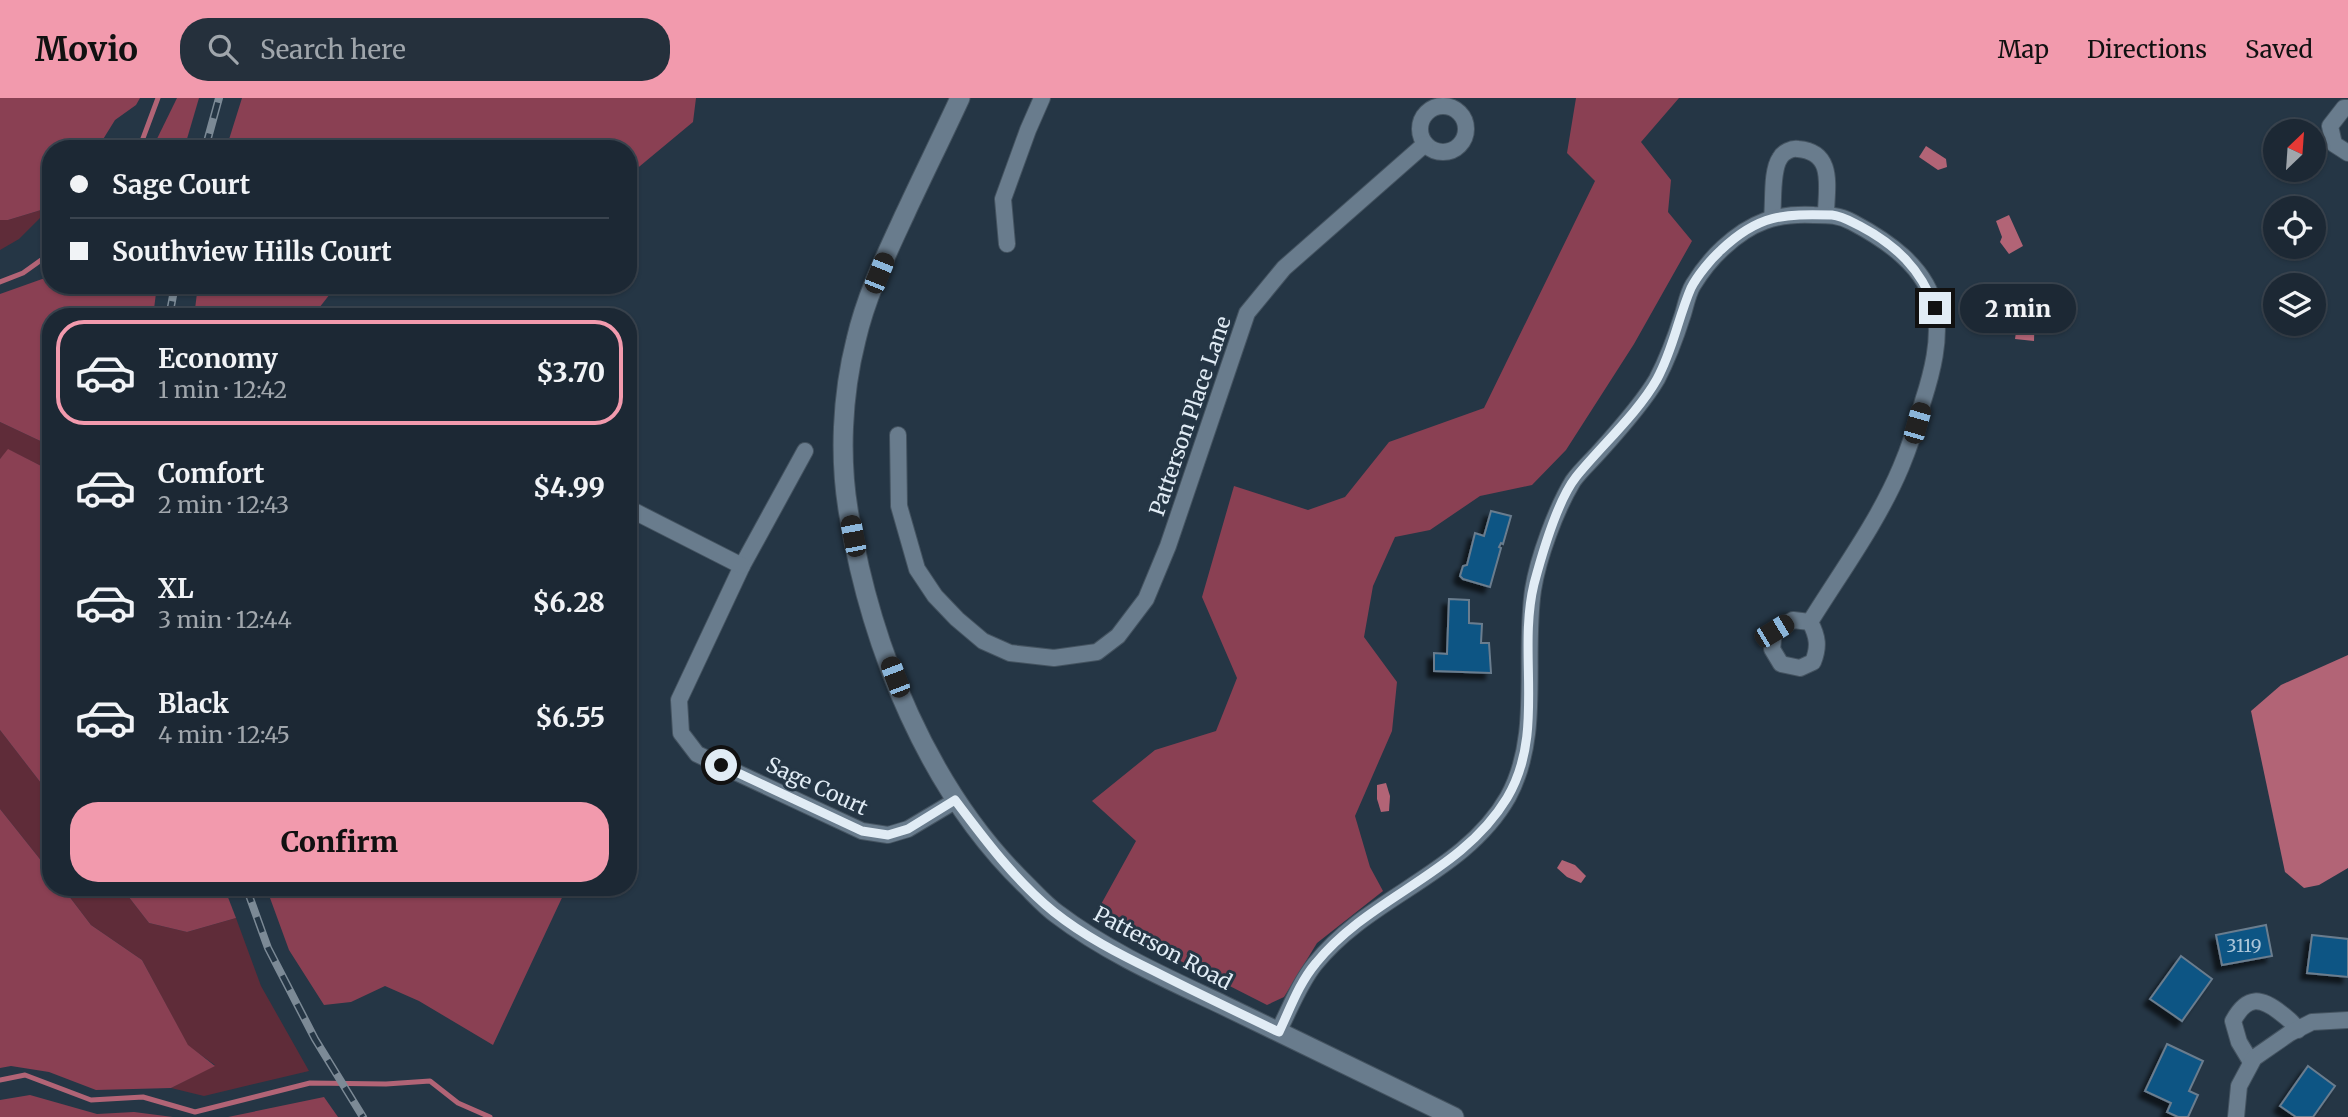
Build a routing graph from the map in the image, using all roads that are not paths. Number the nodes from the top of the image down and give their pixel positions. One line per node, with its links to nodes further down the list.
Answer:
1 (960, 98): 15 (street, Patterson Road)
2 (1042, 98): 9 (street)
3 (1444, 102): 5 (street); 5 (street)
4 (2348, 107): 6 (street)
5 (1424, 144): 10 (street, Patterson Place Lane)
6 (2348, 153)
7 (1826, 215): 8 (street); 8 (street); 14 (street)
8 (1772, 218): 18 (street)
9 (1007, 244)
10 (898, 435)
11 (805, 451): 13 (street, Sage Court)
12 (637, 513): 13 (street)
13 (742, 566): 15 (street, Sage Court)
14 (1810, 622)
15 (955, 800): 18 (street, Patterson Road)
16 (2348, 1020): 17 (street)
17 (2298, 1030): 19 (street); 19 (street)
18 (1279, 1032): 20 (street, Patterson Road)
19 (2251, 1062): 21 (street)
20 (1454, 1117)
21 (2236, 1117)

